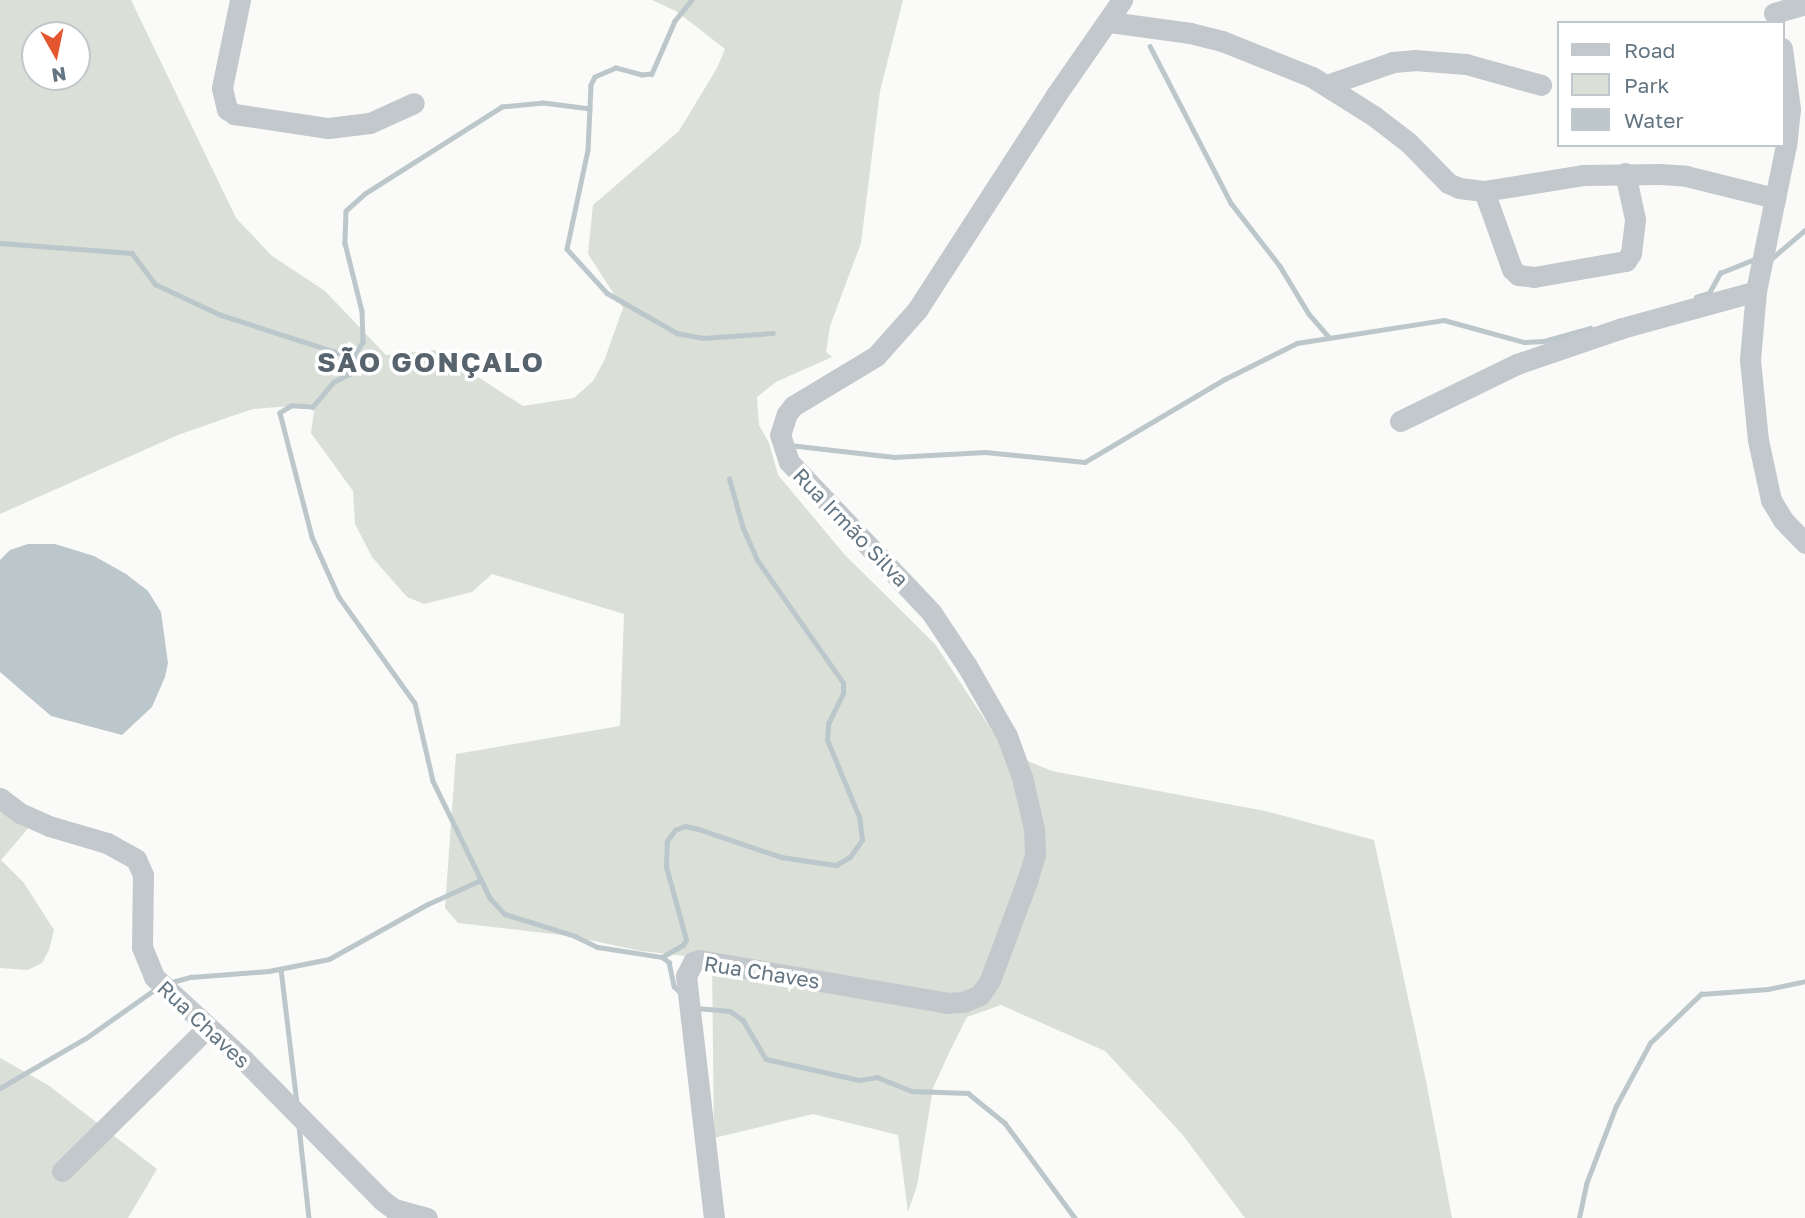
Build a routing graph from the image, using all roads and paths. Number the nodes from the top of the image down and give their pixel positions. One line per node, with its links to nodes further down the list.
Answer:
1 (240, 0): 9 (street)
2 (1122, 0): 5 (street, Rua Irmão Silva)
3 (1805, 4): 4 (street)
4 (1773, 12)
5 (1110, 22): 7 (street); 18 (street, Rua Irmão Silva)
6 (1784, 56): 10 (street)
7 (1327, 85): 8 (street); 12 (street)
8 (1541, 85)
9 (414, 103)
10 (1797, 108): 13 (street)
11 (1625, 173): 12 (street); 12 (street); 13 (street)
12 (1484, 191)
13 (1775, 198): 14 (street)
14 (1756, 291): 15 (street); 16 (street)
15 (1400, 421)
16 (1805, 543)
17 (0, 798): 19 (street, Rua Chaves)
18 (963, 1002): 23 (street, Rua Chaves)
19 (208, 1027): 20 (street); 21 (street, Rua Chaves)
20 (62, 1171)
21 (398, 1214): 22 (street, Rua Chaves)
22 (427, 1218)
23 (715, 1218)

